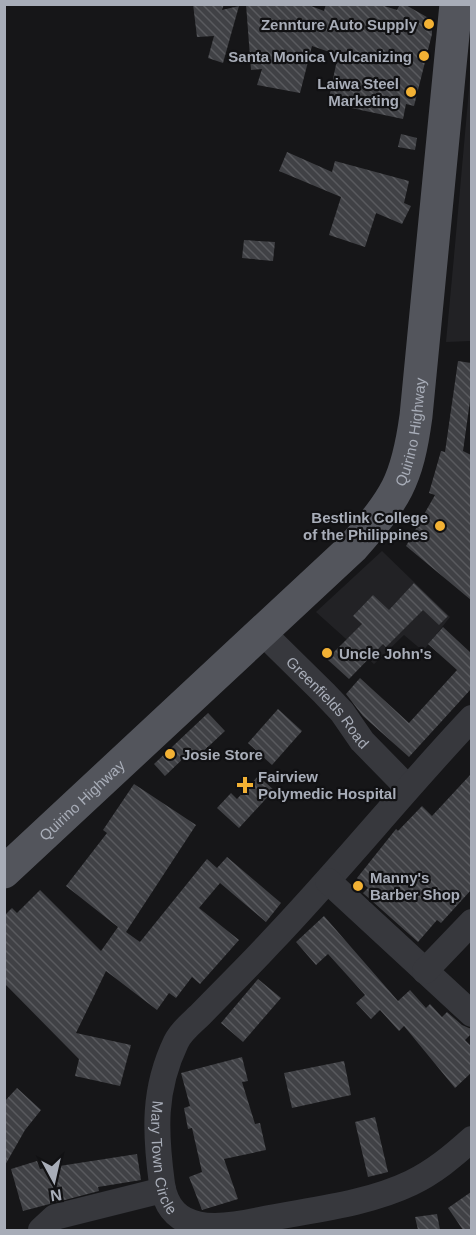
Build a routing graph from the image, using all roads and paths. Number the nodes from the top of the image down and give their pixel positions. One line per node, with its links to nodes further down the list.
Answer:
1 (456, 4): 2 (main road, Quirino Highway)
2 (255, 637): 4 (street, Greenfields Road); 5 (main road, Quirino Highway)
3 (471, 718): 4 (street, Mary Town Circle)
4 (407, 787): 6 (street, Mary Town Circle)
5 (4, 872)
6 (328, 881): 8 (street); 11 (street, Mary Town Circle)
7 (471, 922): 8 (street)
8 (425, 971): 9 (street)
9 (471, 1014)
10 (471, 1139): 11 (street, Mary Town Circle)
11 (163, 1190): 12 (street)
12 (41, 1230)

